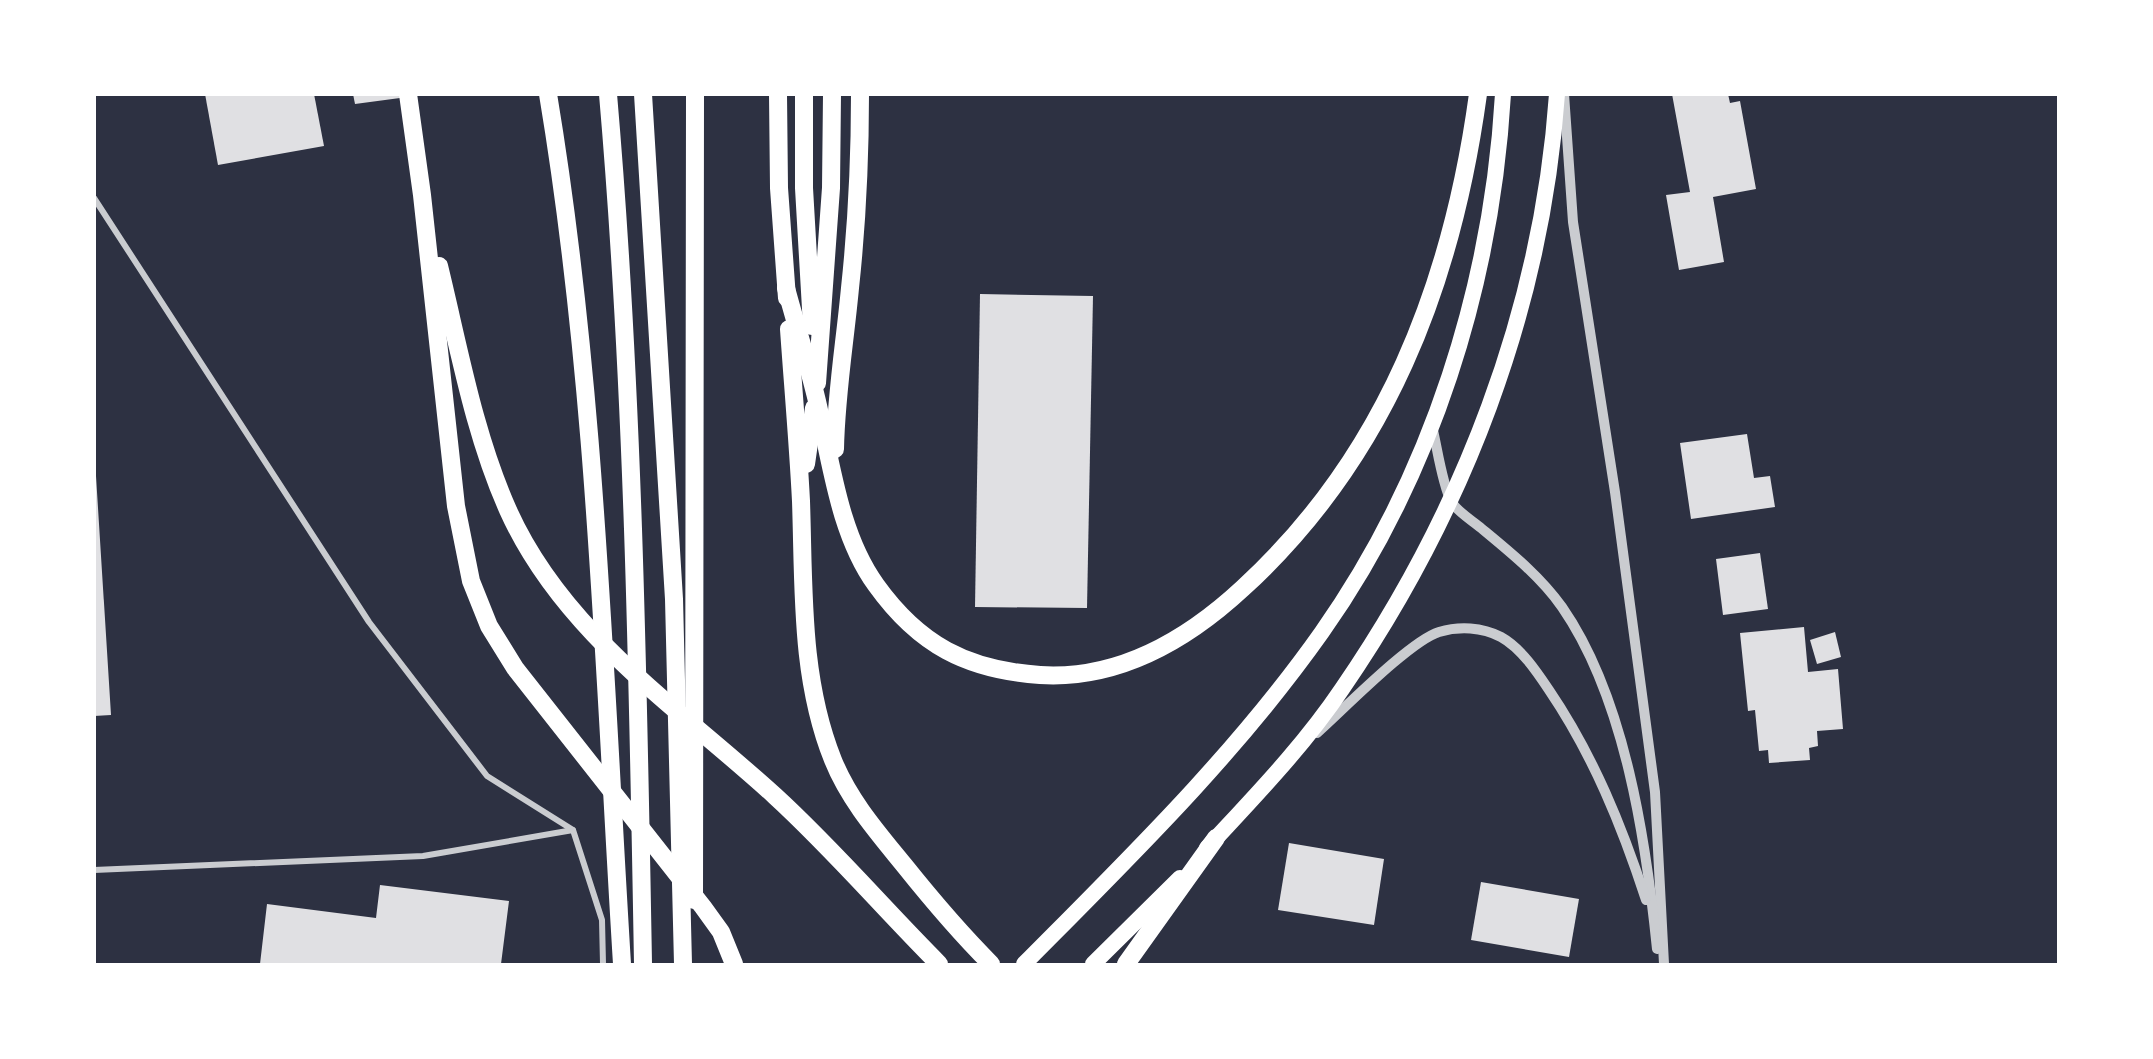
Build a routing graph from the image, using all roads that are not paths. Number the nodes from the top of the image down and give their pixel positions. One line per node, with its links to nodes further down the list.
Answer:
1 (408, 94): 14 (highway)
2 (548, 94): 30 (highway)
3 (608, 94): 31 (highway)
4 (643, 94): 32 (highway)
5 (695, 94): 33 (highway)
6 (778, 94): 16 (highway)
7 (804, 94): 18 (highway)
8 (832, 94): 18 (highway)
9 (860, 94): 17 (highway)
10 (1478, 94): 20 (highway)
11 (1503, 94): 19 (highway)
12 (1557, 94): 22 (highway)
13 (1564, 94): 40 (street)
14 (422, 195): 28 (highway); 34 (highway)
15 (94, 198): 24 (street)
16 (786, 288): 18 (highway); 21 (highway)
17 (850, 290): 18 (highway); 20 (highway)
18 (816, 396): 20 (highway); 21 (highway)
19 (1432, 426): 22 (street); 36 (highway)
20 (835, 477)
21 (801, 501): 35 (highway)
22 (1451, 502): 23 (highway); 27 (street)
23 (1291, 756): 25 (highway); 27 (street)
24 (573, 830): 26 (street); 29 (street)
25 (1216, 838): 37 (highway); 38 (highway)
26 (94, 870)
27 (1656, 938): 39 (street)
28 (934, 960)
29 (603, 964)
30 (622, 964)
31 (643, 964)
32 (683, 964)
33 (694, 964)
34 (734, 964)
35 (991, 964)
36 (1024, 964)
37 (1093, 964)
38 (1125, 964)
39 (1659, 964)
40 (1664, 964)

